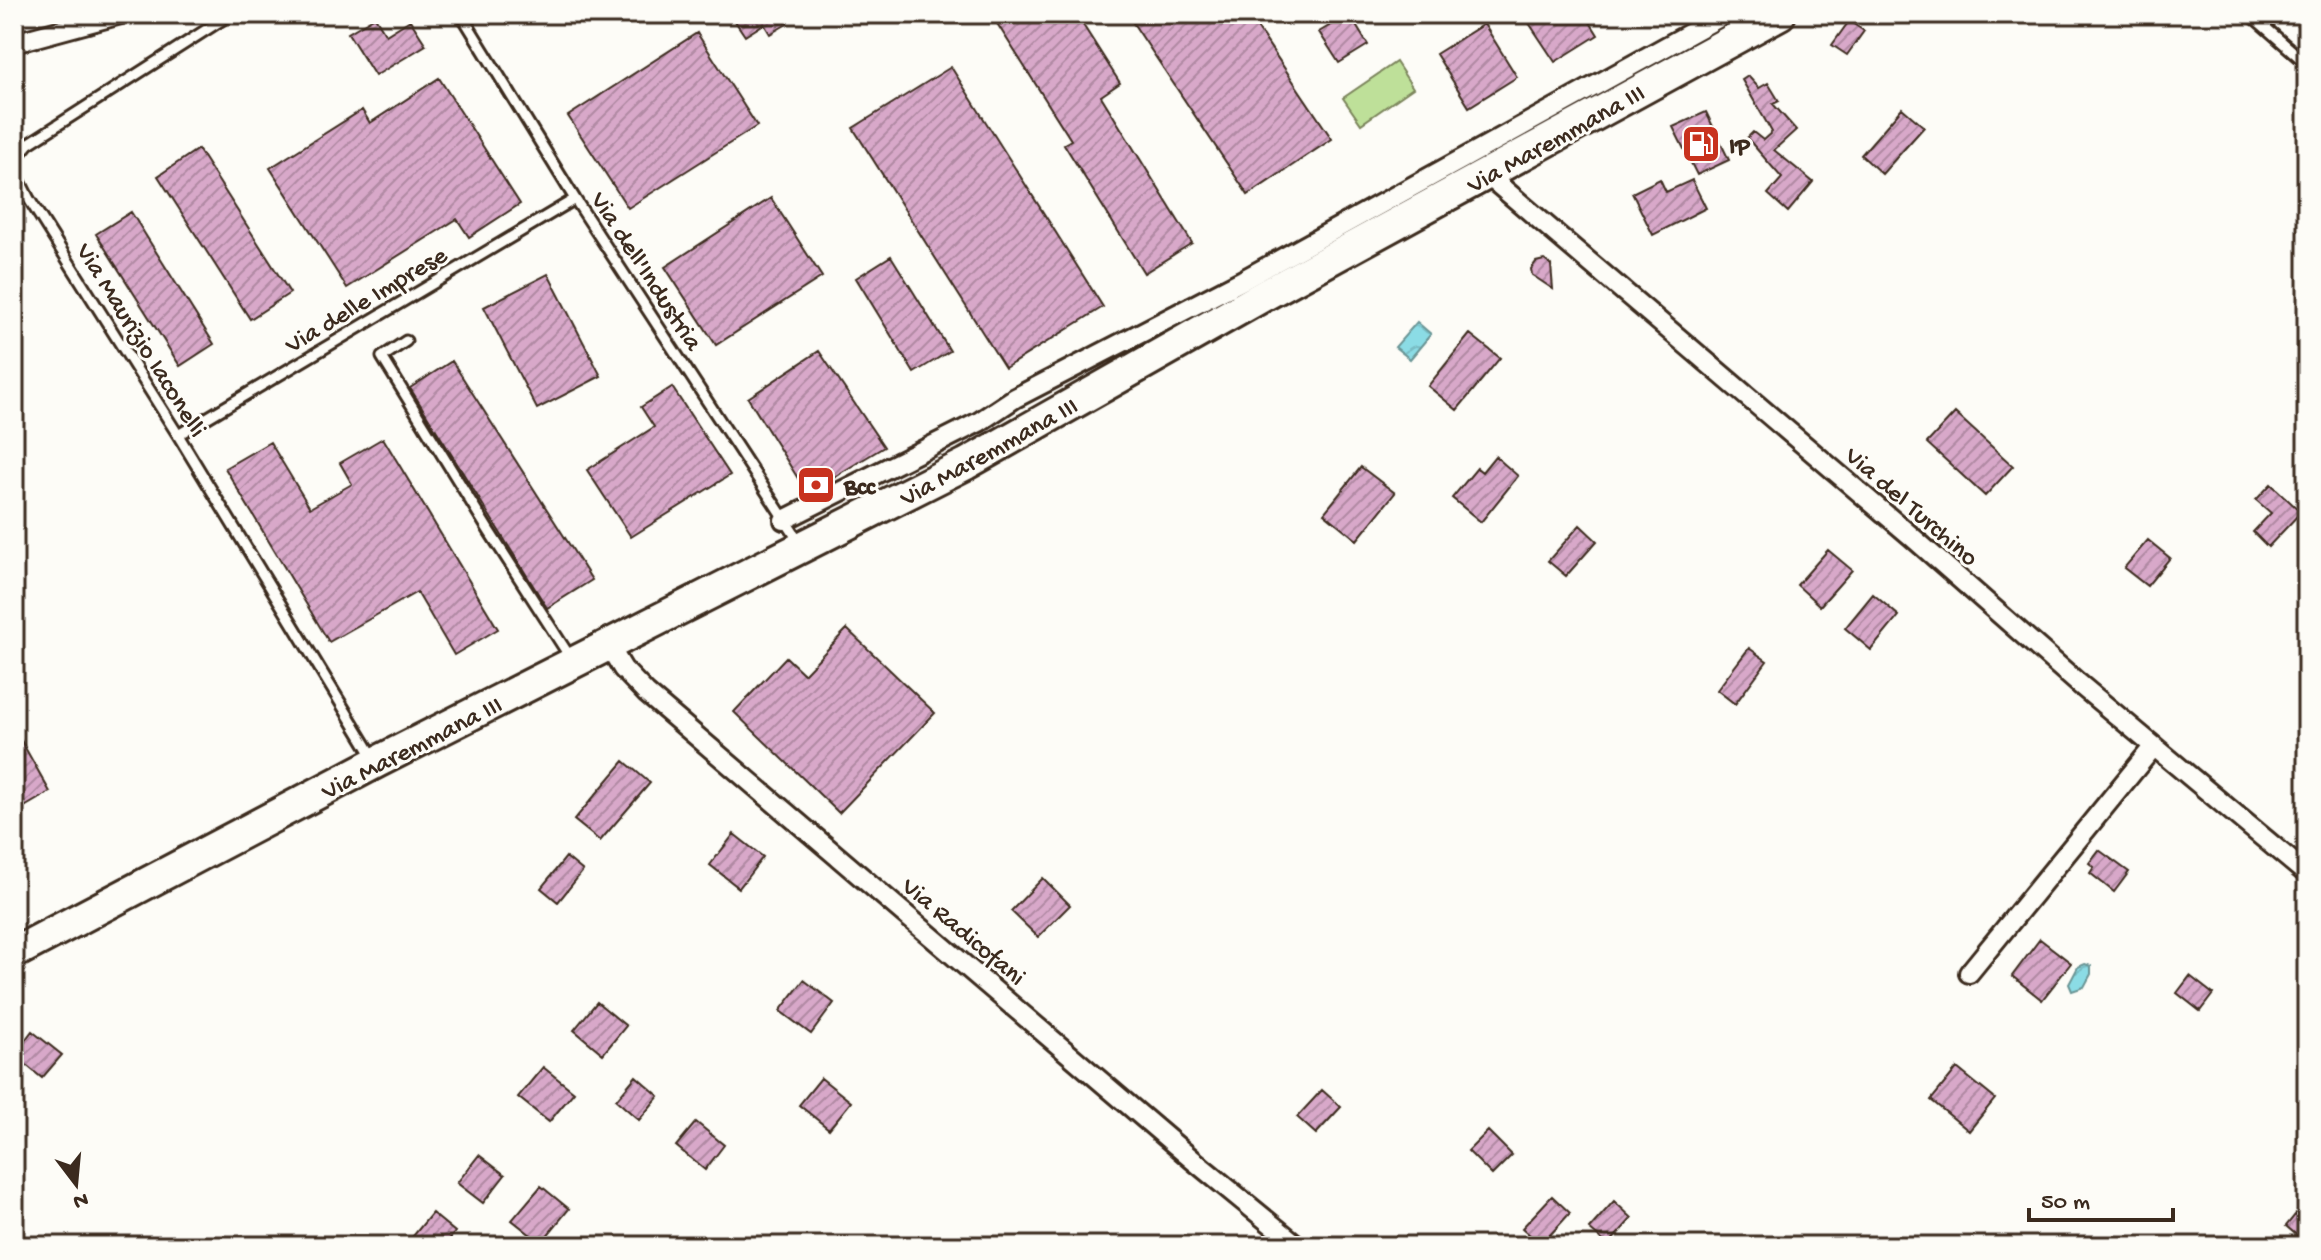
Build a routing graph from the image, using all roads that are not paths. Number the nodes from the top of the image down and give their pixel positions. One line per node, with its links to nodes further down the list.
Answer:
1 (121, 14): 7 (street)
2 (231, 14): 10 (lane)
3 (461, 14): 12 (lane, Via dell'Industria)
4 (1725, 14): 15 (street)
5 (1780, 14): 11 (main road, Via Maremmana III)
6 (2250, 14): 8 (lane)
7 (14, 43)
8 (2307, 64)
9 (14, 138): 10 (street)
10 (15, 173): 14 (lane, Via Maurizio Iaconelli)
11 (1486, 174): 16 (main road, Via Maremmana III); 19 (street, Via del Turchino)
12 (575, 199): 14 (lane, Via delle Imprese); 15 (lane, Via dell'Industria)
13 (406, 341): 18 (lane)
14 (178, 435): 20 (lane, Via Maurizio Iaconelli)
15 (784, 520): 16 (lane, Via dell'Industria)
16 (803, 548): 17 (main road, Via Maremmana III)
17 (609, 646): 18 (main road, Via Maremmana III); 24 (street, Via Radicofani)
18 (574, 663): 20 (main road, Via Maremmana III)
19 (2154, 746): 21 (street, Via del Turchino); 23 (street)
20 (377, 762): 22 (main road, Via Maremmana III)
21 (2307, 874)
22 (14, 953)
23 (1969, 973)
24 (1298, 1246)

